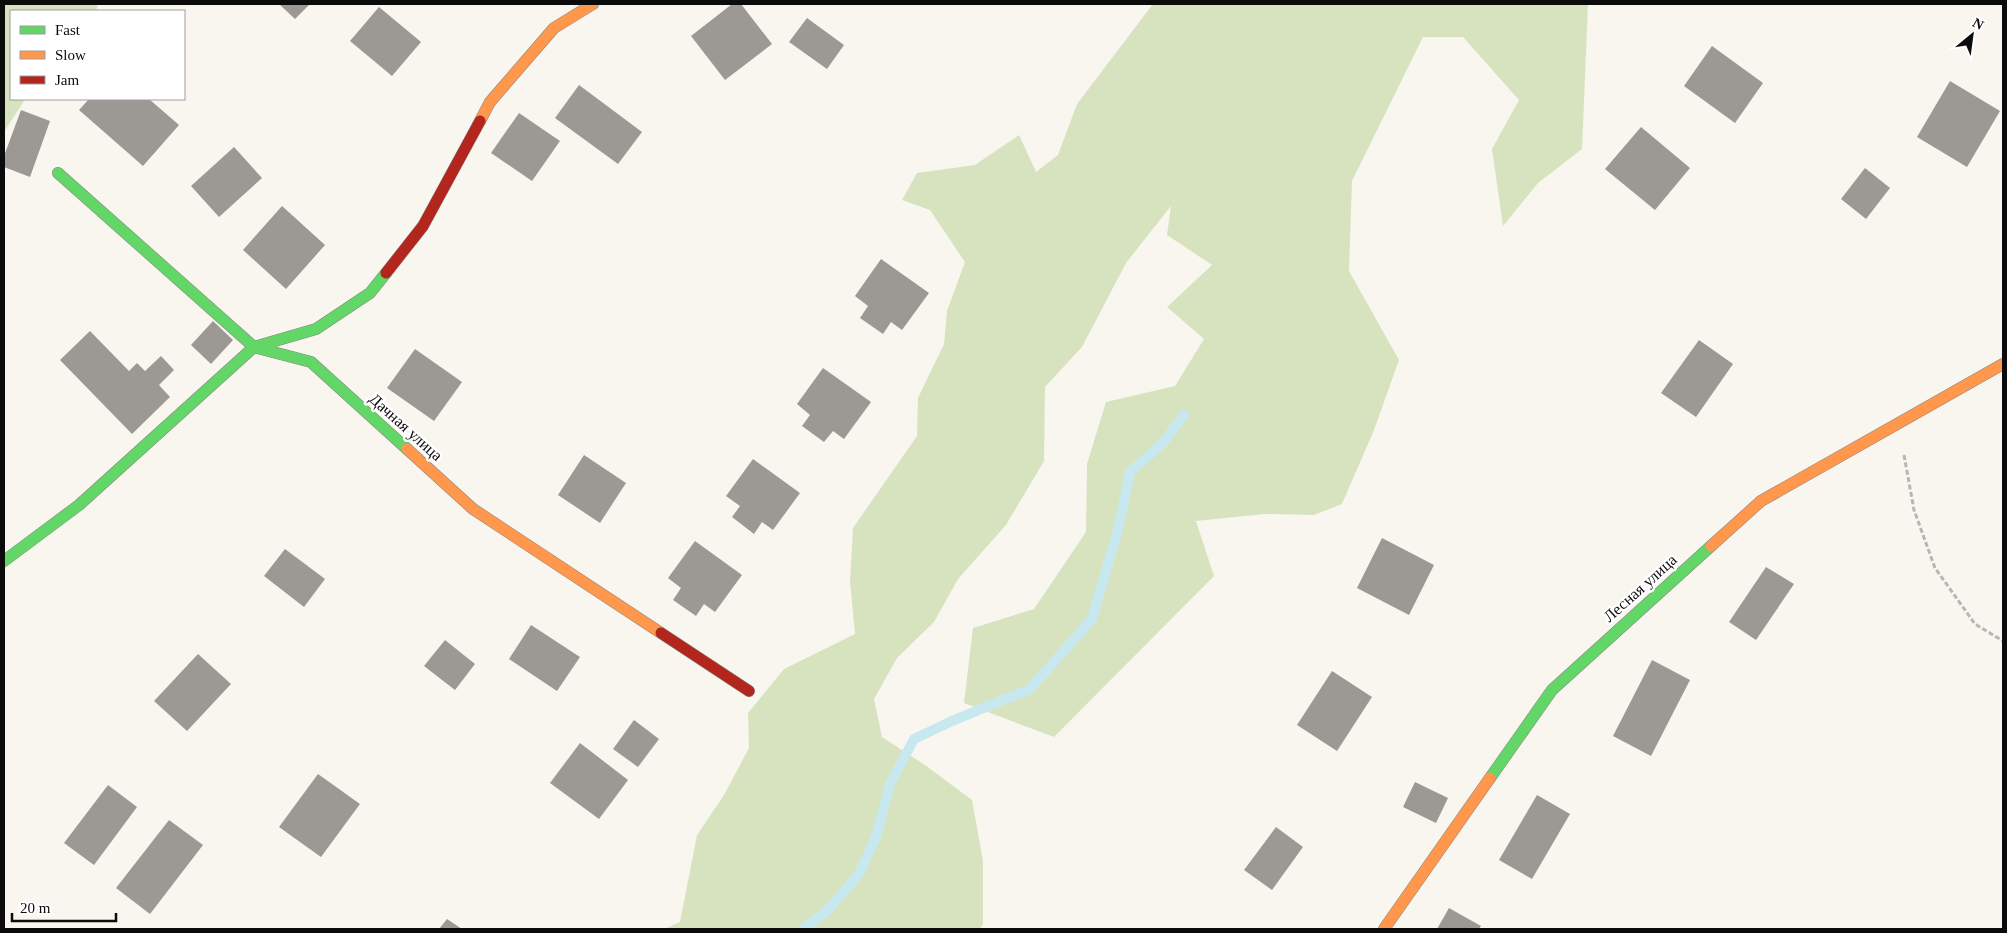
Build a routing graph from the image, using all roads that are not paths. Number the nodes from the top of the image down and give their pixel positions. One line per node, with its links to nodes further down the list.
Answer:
1 (593, 4): 3 (street)
2 (58, 173): 3 (street, Дачная улица)
3 (254, 347): 5 (street); 6 (street, Дачная улица)
4 (2003, 364): 7 (street, Лесная улица)
5 (4, 561)
6 (749, 691)
7 (1384, 929)

